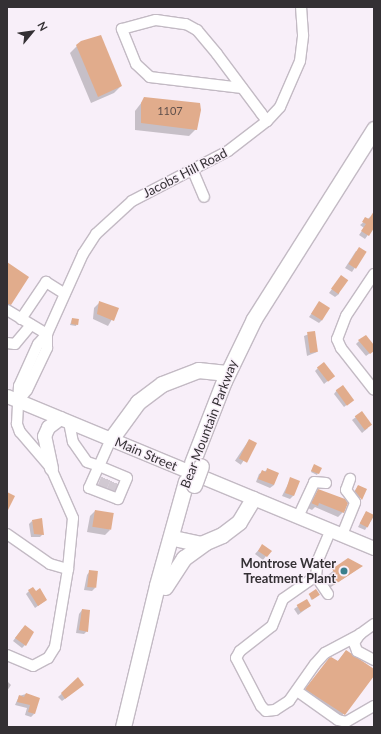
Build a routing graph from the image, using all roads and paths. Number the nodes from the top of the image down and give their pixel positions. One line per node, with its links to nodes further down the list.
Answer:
1 (301, 7): 3 (street, Jacobs Hill Road)
2 (242, 88): 2 (street); 3 (street)
3 (267, 121): 6 (street, Jacobs Hill Road)
4 (374, 129): 15 (highway, Bear Mountain Parkway)
5 (374, 148): 20 (highway, Bear Mountain Parkway)
6 (193, 171): 7 (street); 9 (street, Jacobs Hill Road)
7 (204, 197)
8 (374, 274): 16 (street)
9 (65, 294): 11 (street); 13 (street, Jacobs Hill Road)
10 (7, 310): 11 (street)
11 (21, 319): 12 (street)
12 (31, 325): 13 (street); 14 (street)
13 (47, 334): 17 (street, Jacobs Hill Road)
14 (7, 343)
15 (227, 373): 19 (highway); 20 (highway, Bear Mountain Parkway)
16 (374, 390)
17 (13, 398): 18 (main road, Main Street); 22 (street, Jacobs Hill Road)
18 (64, 420): 19 (main road, Main Street); 21 (street); 22 (main road)
19 (112, 439): 21 (street); 26 (main road, Main Street)
20 (196, 464): 24 (highway, Bear Mountain Parkway, bridge)
21 (98, 466): 21 (street)
22 (51, 468): 33 (street, Jacobs Hill Road)
23 (350, 479): 28 (street)
24 (190, 483): 30 (highway, Bear Mountain Parkway); 43 (highway, Bear Mountain Parkway)
25 (326, 483): 27 (street)
26 (253, 499): 27 (main road, Main Street); 31 (highway)
27 (298, 517): 28 (main road, Main Street)
28 (337, 533): 32 (main road, Main Street); 34 (street)
29 (7, 534): 33 (street)
30 (178, 540): 31 (highway); 35 (highway, Bear Mountain Parkway)
31 (206, 542): 35 (highway)
32 (374, 548)
33 (68, 569): 39 (street, Jacobs Hill Road)
34 (316, 576): 36 (street); 41 (street)
35 (165, 587): 44 (highway, Bear Mountain Parkway)
36 (328, 594)
37 (374, 624): 38 (street)
38 (360, 634): 40 (street); 41 (street)
39 (7, 655)
40 (374, 660)
41 (297, 692): 42 (street)
42 (374, 706)
43 (123, 727)
44 (132, 727)

